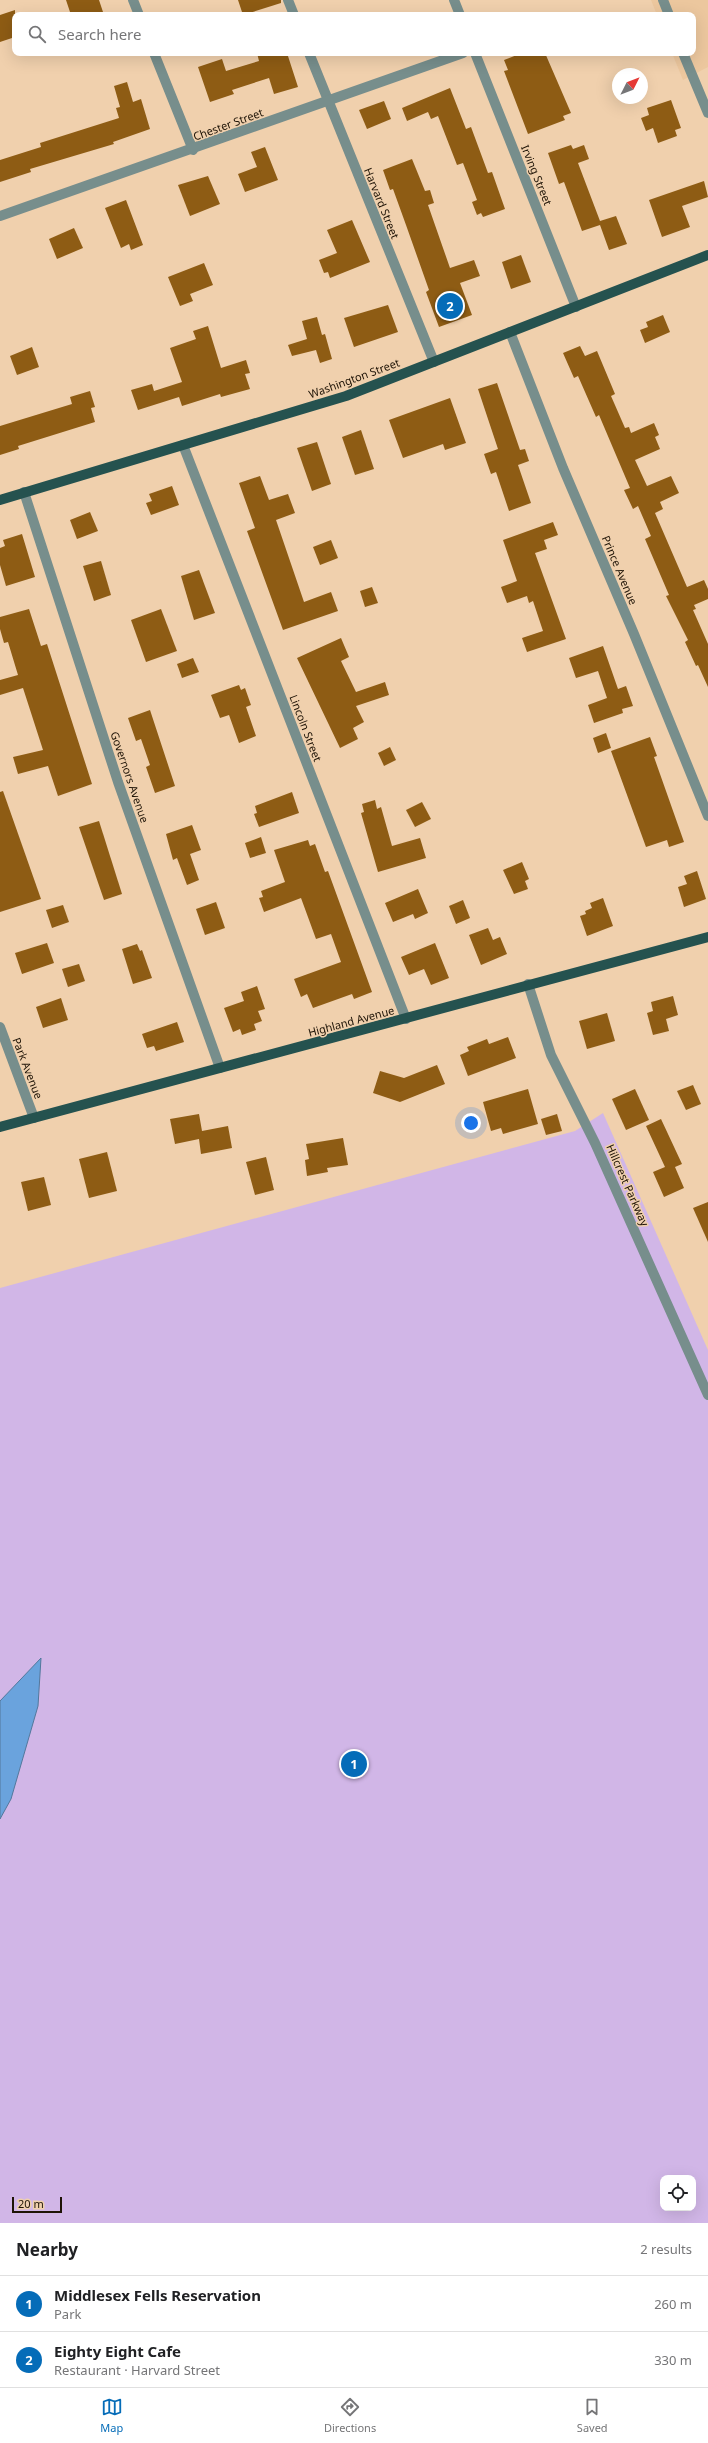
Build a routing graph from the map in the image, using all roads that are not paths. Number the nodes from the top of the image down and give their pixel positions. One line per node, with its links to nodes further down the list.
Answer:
1 (133, 0): 5 (street)
2 (288, 0): 6 (street)
3 (454, 0): 7 (street)
4 (663, 0): 8 (street)
5 (138, 12)
6 (293, 12)
7 (459, 12)
8 (668, 12)
9 (155, 56): 16 (street)
10 (310, 56): 14 (street, Harvard Street)
11 (454, 56): 14 (street, Chester Street)
12 (477, 56): 19 (street, Irving Street)
13 (684, 56): 15 (street)
14 (327, 99): 16 (street, Chester Street); 21 (street, Harvard Street)
15 (708, 113)
16 (193, 150): 17 (street, Chester Street)
17 (0, 216)
18 (708, 254): 19 (main road, Washington Street)
19 (576, 307): 20 (main road, Washington Street)
20 (510, 332): 21 (main road, Washington Street); 25 (street, Prince Avenue)
21 (434, 362): 22 (main road, Washington Street)
22 (184, 445): 23 (main road, Washington Street); 28 (street, Lincoln Street)
23 (24, 492): 24 (main road, Washington Street); 30 (street, Governors Avenue)
24 (0, 500)
25 (708, 816)
26 (708, 937): 27 (main road, Highland Avenue)
27 (528, 984): 28 (main road, Highland Avenue); 33 (street, Hillcrest Parkway)
28 (406, 1019): 30 (main road, Highland Avenue)
29 (0, 1027): 31 (street, Park Avenue)
30 (220, 1068): 31 (main road, Highland Avenue)
31 (34, 1118): 32 (main road, Highland Avenue)
32 (0, 1127)
33 (708, 1395)

